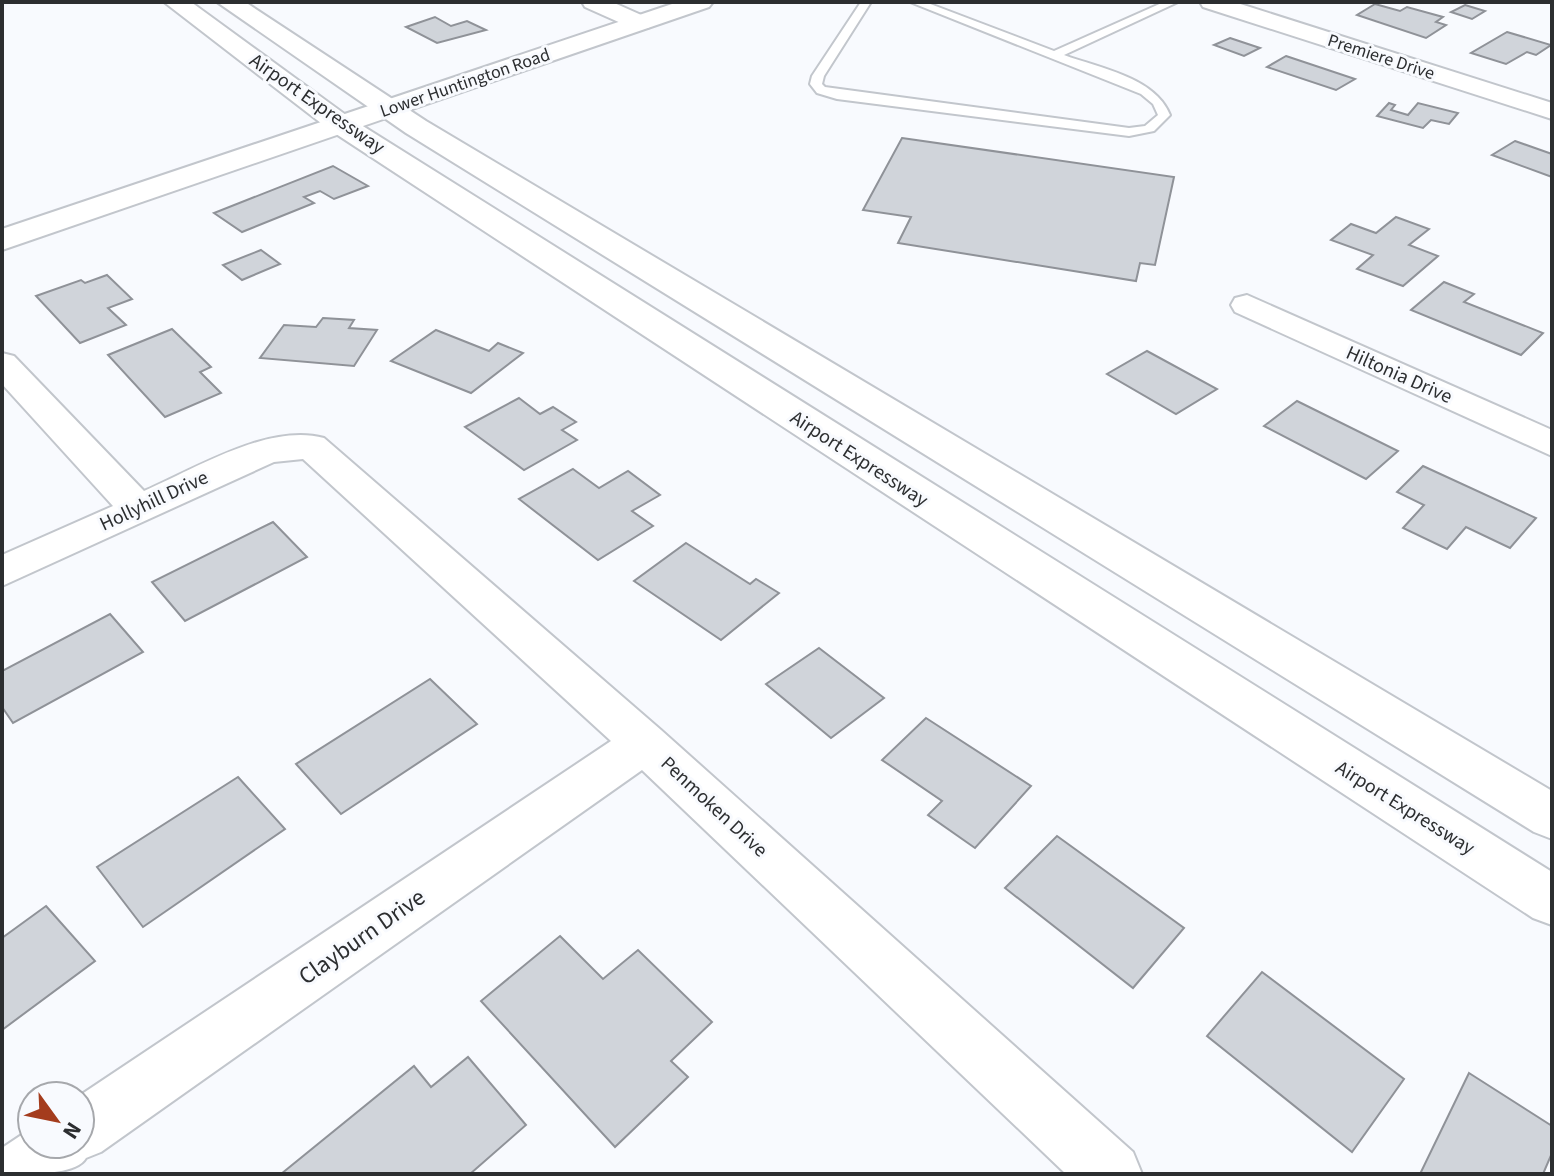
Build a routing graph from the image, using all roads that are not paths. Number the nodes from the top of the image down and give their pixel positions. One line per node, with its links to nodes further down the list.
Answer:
1 (176, 2): 13 (main road, Airport Expressway)
2 (229, 2): 11 (main road, Airport Expressway)
3 (593, 2): 9 (street)
4 (701, 2): 9 (main road, Lower Huntington Road)
5 (866, 2): 10 (lane)
6 (915, 2): 10 (lane)
7 (1173, 2): 10 (lane)
8 (1211, 2): 12 (street, Premiere Drive)
9 (640, 23): 11 (main road, Lower Huntington Road)
10 (1054, 55)
11 (390, 109): 13 (main road, Lower Huntington Road); 22 (main road, Airport Expressway)
12 (1552, 111)
13 (340, 124): 14 (main road, Lower Huntington Road); 23 (main road, Airport Expressway)
14 (2, 240)
15 (1247, 305): 17 (street, Hiltonia Drive)
16 (2, 363): 19 (street)
17 (1552, 444)
18 (311, 446): 19 (street, Hollyhill Drive); 21 (street, Penmoken Drive)
19 (137, 508): 20 (street, Hollyhill Drive)
20 (2, 572)
21 (644, 743): 24 (street, Clayburn Drive); 27 (street, Penmoken Drive)
22 (1552, 817)
23 (1552, 901)
24 (96, 1120)
25 (39, 1160): 26 (street)
26 (18, 1174)
27 (1111, 1174)

